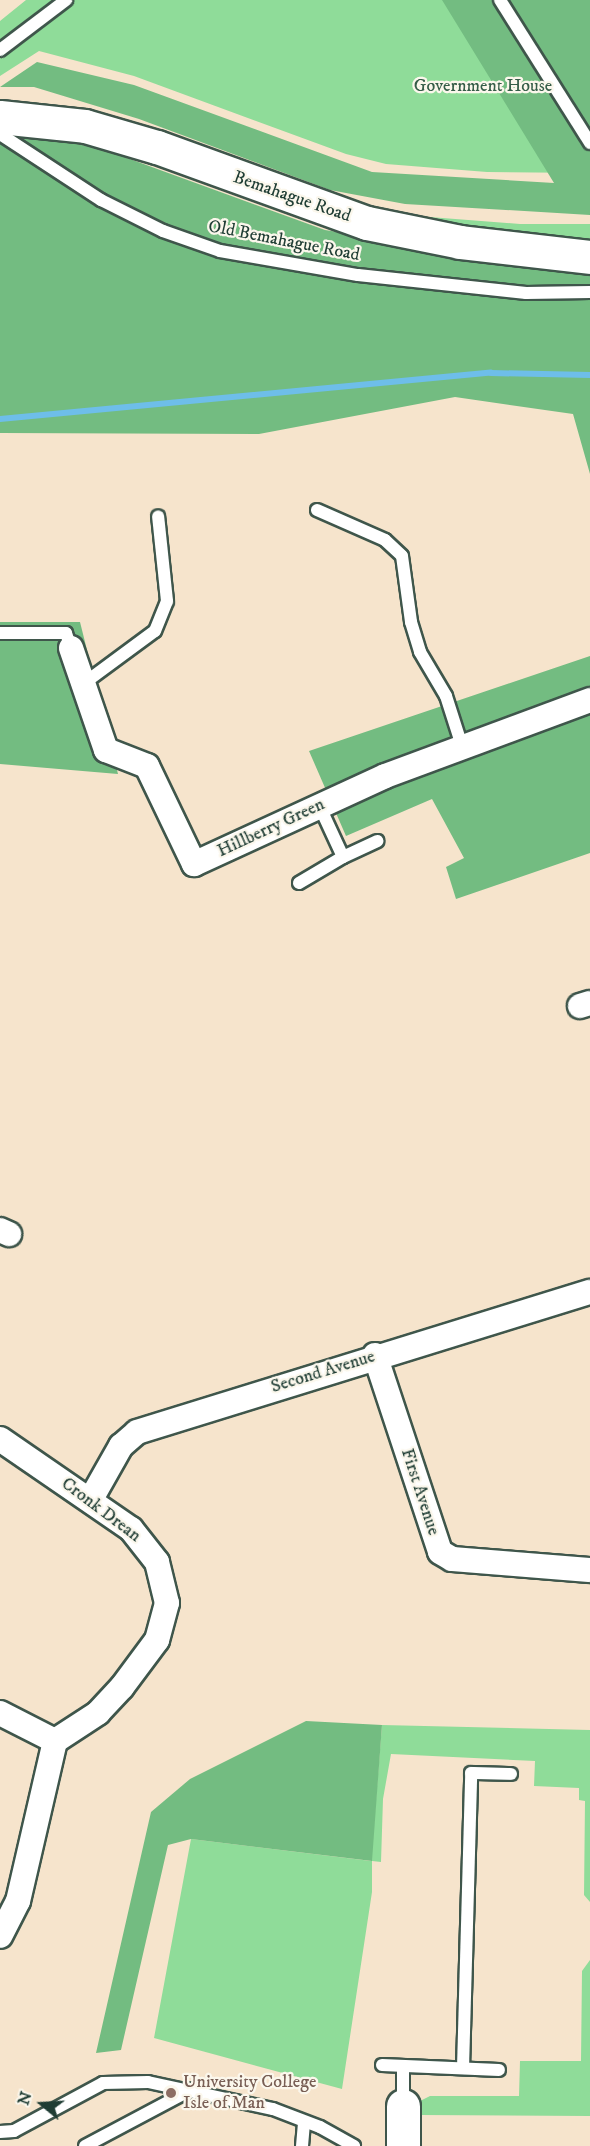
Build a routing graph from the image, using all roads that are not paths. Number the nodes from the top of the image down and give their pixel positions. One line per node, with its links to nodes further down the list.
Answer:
1 (66, 0): 3 (lane)
2 (500, 0): 6 (lane)
3 (0, 50)
4 (0, 117): 7 (main road, Bemahague Road)
5 (0, 134): 8 (lane, Old Bemahague Road)
6 (590, 143)
7 (590, 256)
8 (590, 292)
9 (316, 510): 15 (lane)
10 (158, 516): 13 (lane)
11 (0, 633): 12 (lane)
12 (71, 648): 13 (street, Hillberry Green)
13 (83, 684): 16 (street, Hillberry Green)
14 (590, 700): 15 (street, Hillberry Green)
15 (462, 746): 16 (street, Hillberry Green)
16 (319, 805): 18 (lane)
17 (378, 842): 18 (lane)
18 (343, 857): 19 (lane)
19 (299, 883)
20 (590, 1292): 21 (street, Second Avenue)
21 (375, 1355): 23 (street, Second Avenue); 24 (street, First Avenue)
22 (0, 1439): 23 (street, Cronk Drean)
23 (91, 1499): 26 (street, Cronk Drean)
24 (590, 1570)
25 (0, 1713): 26 (street)
26 (55, 1741): 28 (street)
27 (511, 1774): 31 (lane)
28 (0, 1936)
29 (382, 2065): 30 (lane)
30 (403, 2066): 31 (lane); 34 (lane)
31 (463, 2068): 32 (lane)
32 (499, 2070)
33 (192, 2089): 35 (lane); 36 (lane); 37 (lane)
34 (403, 2106): 40 (main road)
35 (304, 2122): 38 (lane); 39 (lane)
36 (0, 2132)
37 (85, 2146)
38 (302, 2146)
39 (354, 2146)
40 (403, 2146)

